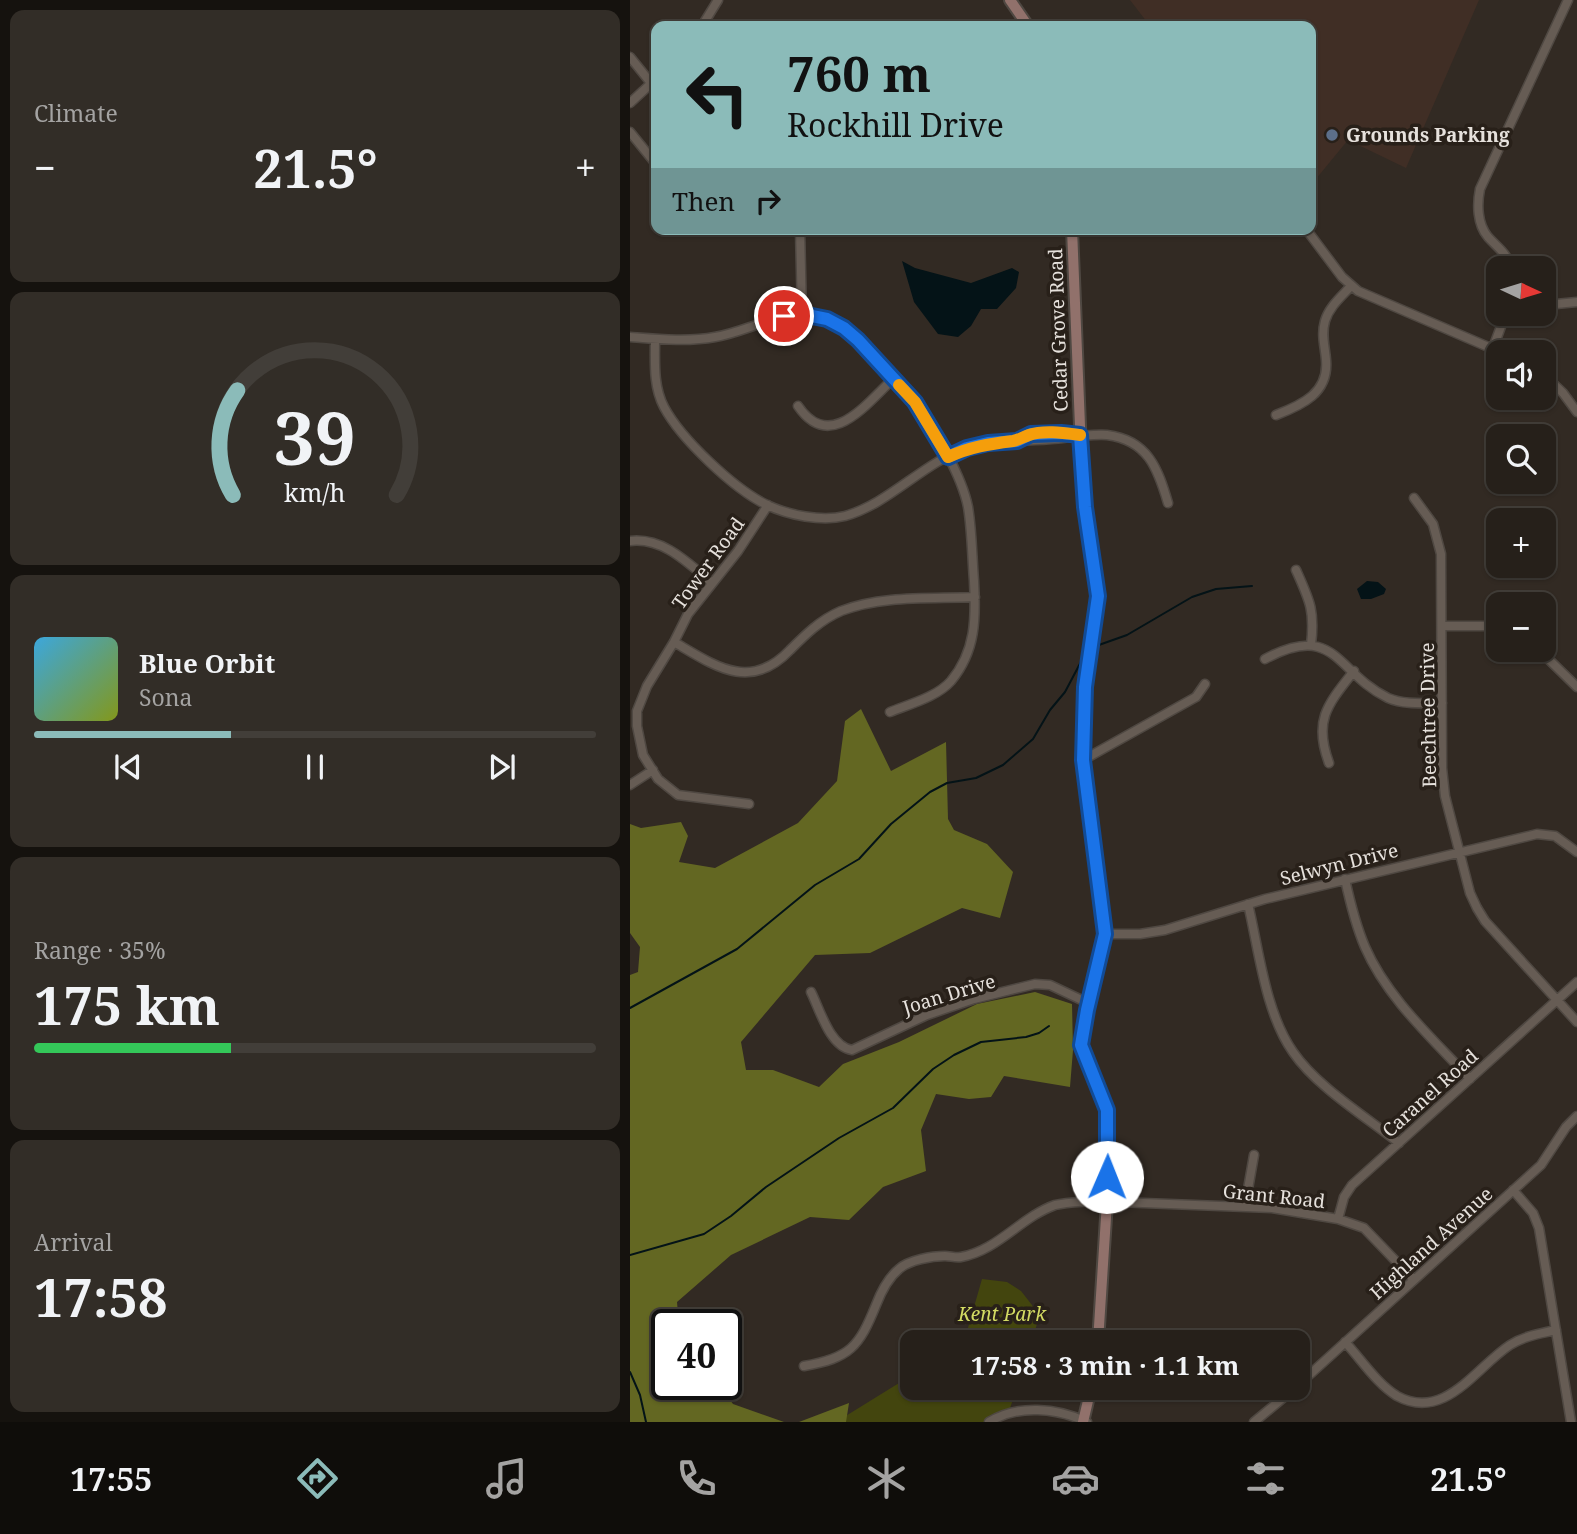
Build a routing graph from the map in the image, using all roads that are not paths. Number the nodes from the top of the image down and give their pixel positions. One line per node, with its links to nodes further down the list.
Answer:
1 (718, 0): 4 (street)
2 (1010, 0): 5 (street)
3 (1568, 0): 15 (street)
4 (705, 21)
5 (1025, 21)
6 (630, 57): 7 (street)
7 (651, 78)
8 (651, 84): 9 (street)
9 (630, 103)
10 (630, 132): 11 (street)
11 (651, 158)
12 (800, 235): 19 (street)
13 (1072, 235): 28 (street, Cedar Grove Road)
14 (1311, 235): 16 (street)
15 (1505, 256)
16 (1351, 286): 22 (street); 27 (street)
17 (1577, 302): 18 (street)
18 (1556, 304)
19 (802, 314): 21 (street); 23 (street)
20 (630, 337): 21 (street)
21 (655, 339): 32 (street)
22 (1486, 345)
23 (893, 379): 25 (street); 29 (street)
24 (1556, 386): 26 (street)
25 (798, 407)
26 (1577, 412)
27 (1276, 415)
28 (1080, 435): 29 (street); 31 (street); 49 (street, Cedar Grove Road)
29 (948, 457): 32 (street); 36 (street)
30 (1414, 498): 37 (street, Beechtree Drive)
31 (1168, 503)
32 (768, 505): 35 (street, Tower Road)
33 (630, 541): 35 (street)
34 (1296, 570): 40 (street)
35 (712, 583): 39 (street, Tower Road)
36 (975, 597): 39 (street); 48 (street)
37 (1442, 626): 38 (street); 46 (street, Beechtree Drive)
38 (1486, 626)
39 (674, 642): 47 (street, Tower Road)
40 (1311, 645): 41 (street); 43 (street)
41 (1265, 659)
42 (1551, 662): 45 (street)
43 (1354, 671): 46 (street); 50 (street)
44 (1205, 684): 49 (street)
45 (1577, 687)
46 (1442, 703): 54 (street, Beechtree Drive)
47 (634, 711): 51 (street, Tower Road)
48 (890, 712)
49 (1083, 760): 58 (street, Cedar Grove Road)
50 (1329, 763)
51 (653, 770): 52 (street); 53 (street, Tower Road)
52 (630, 785)
53 (749, 804)
54 (1460, 852): 55 (street, Selwyn Drive); 56 (street, Selwyn Drive); 61 (street, Beechtree Drive)
55 (1577, 852)
56 (1345, 879): 57 (street, Selwyn Drive); 64 (street)
57 (1248, 904): 58 (street, Selwyn Drive); 66 (street)
58 (1105, 934): 62 (street, Cedar Grove Road)
59 (1577, 982): 61 (street)
60 (811, 992): 62 (street, Joan Drive)
61 (1557, 1001): 63 (street, Beechtree Drive); 64 (street, Caranel Road)
62 (1088, 1003): 69 (street, Cedar Grove Road)
63 (1577, 1022)
64 (1469, 1079): 66 (street, Caranel Road)
65 (1577, 1116): 68 (street, Highland Avenue)
66 (1399, 1143): 71 (street, Caranel Road)
67 (1254, 1155): 70 (street)
68 (1513, 1190): 72 (street, Highland Avenue); 74 (street)
69 (1107, 1202): 70 (street, Grant Road); 73 (street, Cedar Grove Road); 76 (street, Grant Road)
70 (1245, 1206): 71 (street, Grant Road)
71 (1338, 1219): 72 (street, Grant Road)
72 (1414, 1280): 75 (street, Highland Avenue)
73 (1099, 1330)
74 (1556, 1330): 75 (street); 83 (street)
75 (1345, 1342): 77 (street, Highland Avenue)
76 (804, 1366)
77 (1310, 1374)
78 (1089, 1400): 81 (street)
79 (1280, 1400): 82 (street, Highland Avenue)
80 (989, 1422): 81 (street)
81 (1084, 1422)
82 (1254, 1422)
83 (1571, 1422)

